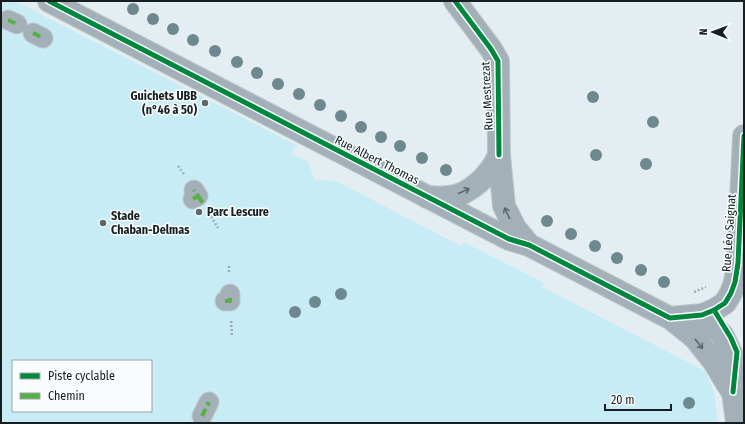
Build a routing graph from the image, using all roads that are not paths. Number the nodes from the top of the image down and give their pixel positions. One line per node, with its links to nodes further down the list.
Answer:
1 (49, 1): 5 (street, Rue Albert Thomas)
2 (454, 1): 4 (street, Rue Mestrezat)
3 (744, 136): 7 (street, Rue Léo Saignat)
4 (499, 155): 5 (street, one-way to 4); 6 (street, Rue Mestrezat, one-way to 4)
5 (427, 197): 6 (street, Rue Albert Thomas)
6 (529, 245): 8 (street, Rue Albert Thomas)
7 (702, 315): 8 (street); 9 (street)
8 (670, 318): 9 (street, one-way to 9)
9 (732, 392): 10 (street)
10 (737, 423)

